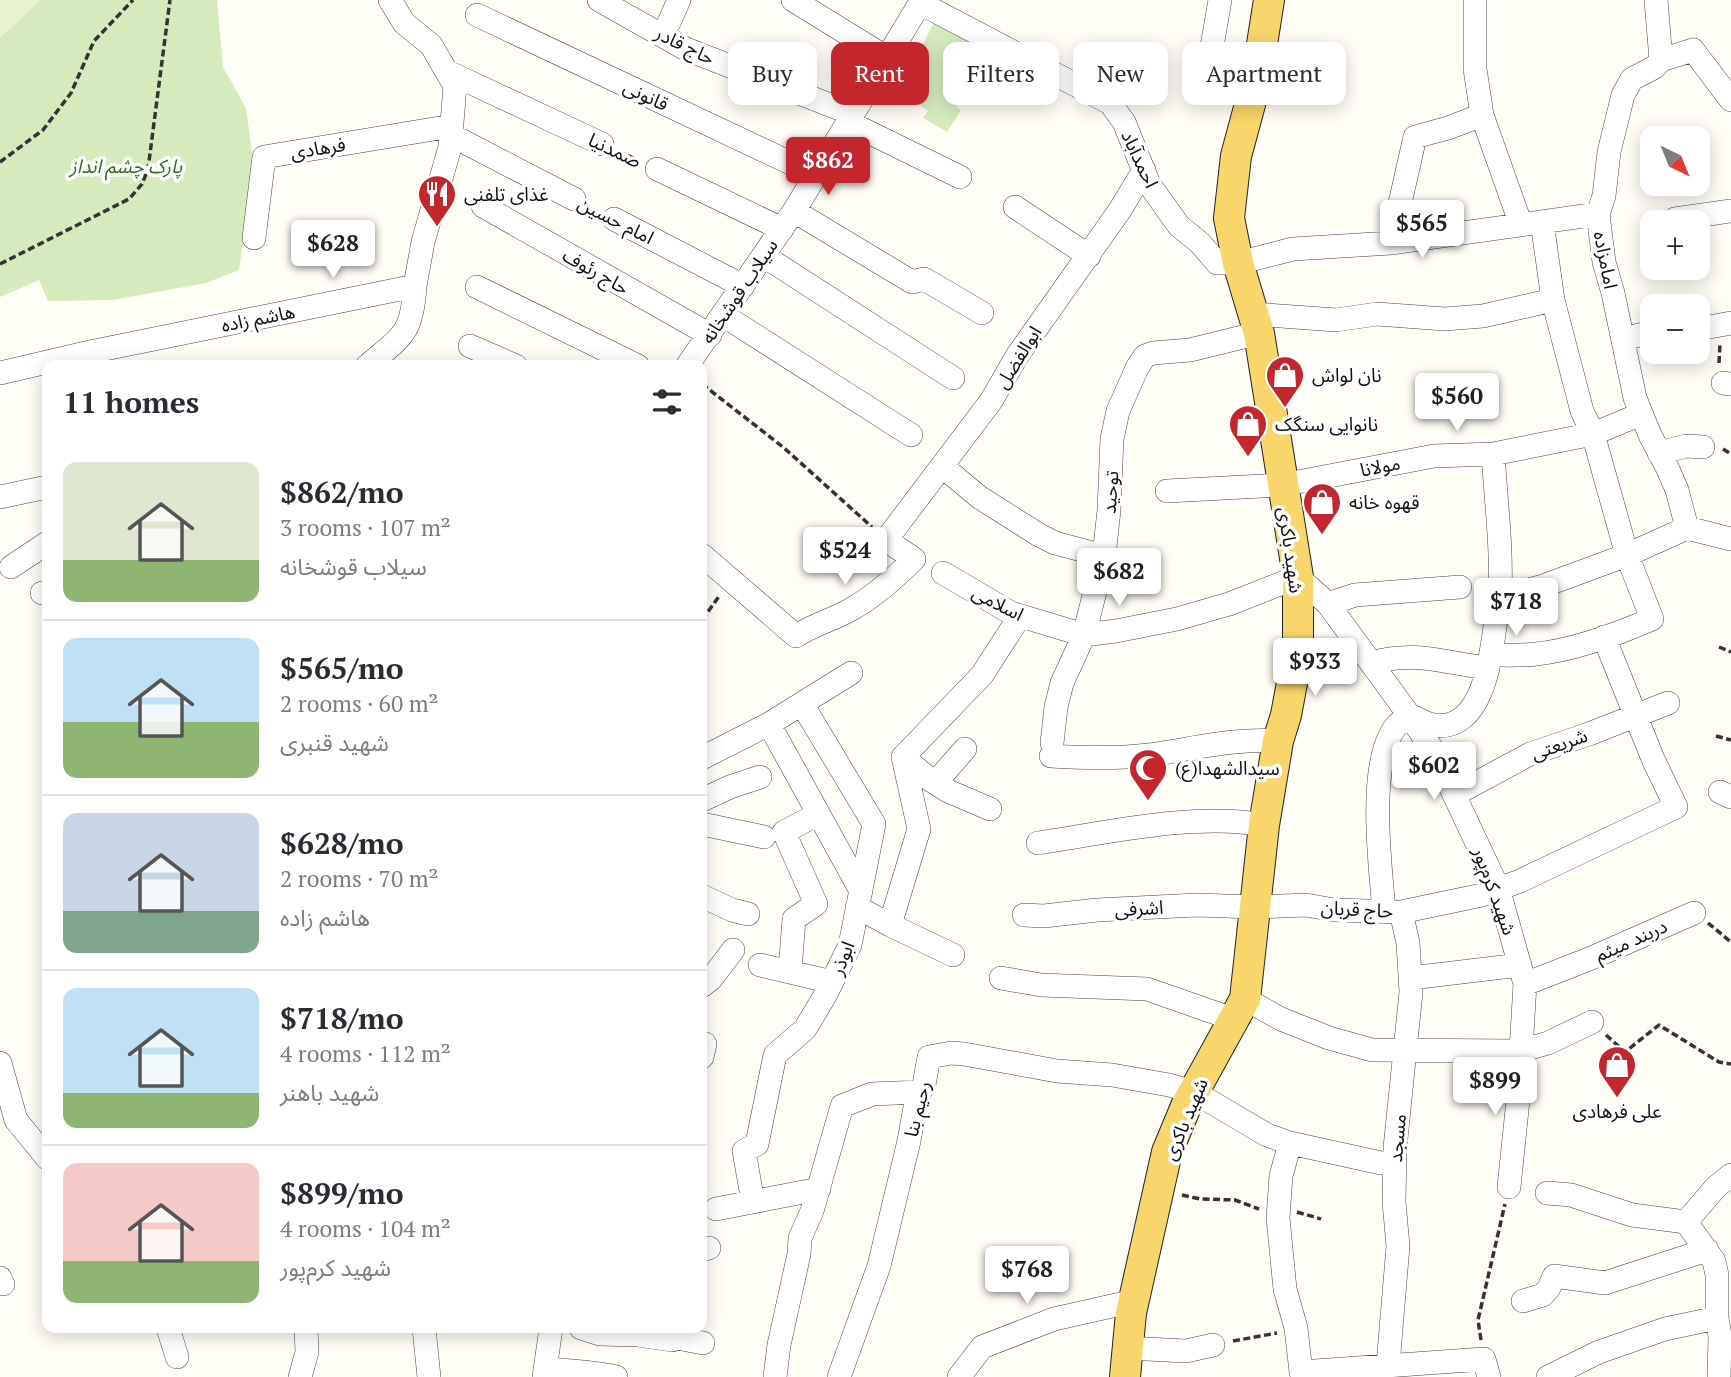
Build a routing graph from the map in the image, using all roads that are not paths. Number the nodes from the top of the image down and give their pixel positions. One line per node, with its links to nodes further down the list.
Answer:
1 (390, 0): 16 (street)
2 (599, 0): 11 (street, حاج قادر)
3 (679, 0): 11 (street)
4 (793, 0): 12 (street)
5 (1220, 0): 14 (street)
6 (1269, 0): 40 (main road, شهید باکری)
7 (1475, 0): 19 (street)
8 (1657, 0): 15 (street)
9 (921, 1): 13 (street, سیلاب قوشخانه); 24 (street, احمدآباد)
10 (477, 15): 25 (street, قانونی)
11 (663, 36): 20 (street, حاج قادر)
12 (861, 42)
13 (897, 42)
14 (1213, 42)
15 (1661, 60): 17 (street, امامزاده); 31 (street, امامزاده)
16 (448, 72): 21 (street); 22 (street, صمدنیا)
17 (1731, 100)
18 (859, 105): 20 (street, سیلاب قوشخانه)
19 (1482, 115): 35 (street); 37 (street)
20 (851, 118): 25 (street, سیلاب قوشخانه); 26 (street, حاج قادر)
21 (451, 130): 27 (street, امام حسین); 36 (street, فرهادی); 41 (street)
22 (602, 144)
23 (657, 169): 34 (street, صمدنیا)
24 (1144, 170): 39 (street, ابوالفضل); 40 (street, احمدآباد)
25 (816, 175): 34 (street, سیلاب قوشخانه)
26 (960, 177)
27 (574, 199)
28 (482, 206): 48 (street, حاج رئوف)
29 (1015, 207): 39 (street)
30 (1731, 211): 32 (street)
31 (1598, 214): 35 (street); 50 (street, امامزاده)
32 (1710, 214)
33 (614, 219): 42 (street, امام حسین)
34 (788, 220): 38 (street, سیلاب قوشخانه); 45 (street, صمدنیا)
35 (1532, 223): 37 (street); 44 (street)
36 (254, 238)
37 (1391, 243): 40 (street)
38 (764, 256): 42 (street, سیلاب قوشخانه); 59 (street)
39 (1088, 256): 66 (street, ابوالفضل)
40 (1238, 263): 47 (main road, شهید باکری)
41 (415, 286): 52 (street, هاشم زاده); 53 (street)
42 (743, 286): 46 (street, سیلاب قوشخانه)
43 (477, 287): 55 (street)
44 (1553, 300): 47 (street); 61 (street)
45 (982, 313)
46 (723, 315): 48 (street, سیلاب قوشخانه); 62 (street)
47 (1256, 323): 67 (main road, شهید باکری); 75 (street, توحید)
48 (709, 335): 56 (street, سیلاب قوشخانه)
49 (1640, 335): 50 (street)
50 (1623, 339): 60 (street, امامزاده)
51 (470, 346): 54 (street)
52 (56, 360)
53 (374, 360)
54 (502, 360)
55 (626, 360)
56 (691, 360)
57 (42, 363): 58 (street, هاشم زاده)
58 (0, 373)
59 (953, 377)
60 (1641, 414): 61 (street, مولانا); 64 (street, امامزاده)
61 (1593, 433): 65 (street, مولانا); 74 (street)
62 (911, 435)
63 (1703, 447): 64 (street)
64 (1659, 453): 71 (street, امامزاده)
65 (1493, 454): 67 (street, مولانا); 81 (street)
66 (943, 466): 75 (street); 76 (street, ابوالفضل)
67 (1282, 485): 69 (street, مولانا); 79 (main road, شهید باکری)
68 (42, 488): 70 (street)
69 (1167, 491)
70 (0, 497)
71 (1686, 528): 72 (street); 74 (street)
72 (1731, 540)
73 (42, 546): 77 (street)
74 (1627, 555): 81 (street); 85 (street)
75 (1104, 556): 84 (street, توحید)
76 (707, 559)
77 (11, 567)
78 (943, 573): 83 (street, اسلامی)
79 (1298, 577): 82 (street, شهید کرم‌پور); 84 (street, اسلامی); 94 (main road, شهید باکری)
80 (1460, 587): 82 (street)
81 (1500, 598): 86 (street)
82 (1328, 604): 87 (street, شهید کرم‌پور)
83 (1020, 615): 84 (street, اسلامی); 97 (street)
84 (1084, 635): 94 (street, توحید)
85 (1604, 637): 86 (street); 92 (street)
86 (1490, 661): 87 (street); 91 (street)
87 (1371, 663): 91 (street, شهید کرم‌پور)
88 (850, 673): 90 (street)
89 (1668, 703): 92 (street, شریعتی)
90 (802, 704): 93 (street); 110 (street, ابوذر)
91 (1409, 715): 100 (street, شهید کرم‌پور); 112 (street, مسجد)
92 (1635, 715): 100 (street, شریعتی); 108 (street, حاج قربان)
93 (769, 723): 96 (street); 103 (street)
94 (1278, 741): 105 (main road, شهید باکری)
95 (965, 749): 99 (street)
96 (707, 755)
97 (903, 757): 99 (street); 116 (street)
98 (760, 777): 101 (street)
99 (935, 783): 102 (street)
100 (1454, 794): 108 (street, شهید کرم‌پور)
101 (707, 798)
102 (990, 809)
103 (818, 814): 110 (street); 120 (street)
104 (707, 825): 106 (street)
105 (1264, 825): 107 (street); 111 (main road, شهید باکری)
106 (764, 837)
107 (1038, 843)
108 (1498, 888): 112 (street, حاج قربان); 121 (street, شهید کرم‌پور)
109 (707, 898): 114 (street)
110 (859, 899): 116 (street); 125 (street, ابوذر)
111 (1254, 907): 112 (street, حاج قربان); 115 (street, اشرفی); 126 (main road, شهید باکری)
112 (1392, 911): 123 (street, مسجد)
113 (1695, 913): 121 (street, دربند میثم)
114 (748, 914)
115 (1024, 915)
116 (890, 925): 118 (street)
117 (733, 950): 124 (street)
118 (953, 955)
119 (760, 965): 120 (street)
120 (790, 971): 125 (street)
121 (1522, 974): 123 (street, دربند میثم); 129 (street, شهید کرم‌پور)
122 (1001, 978): 126 (street)
123 (1411, 978): 128 (street, مسجد)
124 (707, 982)
125 (832, 982): 140 (street, ابوذر)
126 (1239, 1009): 128 (street); 132 (main road, شهید باکری)
127 (1592, 1021): 129 (street)
128 (1405, 1050): 129 (street); 135 (street, مسجد)
129 (1520, 1051): 137 (street, شهید کرم‌پور)
130 (0, 1063): 134 (street)
131 (920, 1092): 132 (street, رحیم بنا); 138 (street); 163 (street, رحیم بنا)
132 (1194, 1092): 133 (street); 144 (main road, شهید باکری)
133 (1290, 1143): 135 (street); 156 (street)
134 (42, 1152)
135 (1395, 1162): 156 (street, مسجد)
136 (1731, 1175): 142 (street)
137 (1509, 1187)
138 (818, 1189): 140 (street); 162 (street)
139 (1547, 1193): 142 (street)
140 (753, 1202): 141 (street)
141 (716, 1209)
142 (1686, 1222): 143 (street)
143 (1707, 1250): 145 (street); 146 (street)
144 (1134, 1301): 154 (main road, شهید باکری); 164 (street)
145 (1523, 1301)
146 (1717, 1318): 166 (street); 167 (street)
147 (170, 1333): 155 (street)
148 (306, 1333): 159 (street)
149 (425, 1333): 160 (street)
150 (550, 1333): 158 (street)
151 (597, 1333): 152 (street)
152 (703, 1343)
153 (1213, 1345): 154 (street)
154 (1127, 1348): 165 (main road, شهید باکری)
155 (177, 1357)
156 (1388, 1365): 157 (street)
157 (1486, 1368)
158 (544, 1373): 161 (street)
159 (300, 1377)
160 (429, 1377)
161 (616, 1377)
162 (775, 1377)
163 (839, 1377)
164 (959, 1377)
165 (1125, 1377)
166 (1548, 1377)
167 (1718, 1377)

